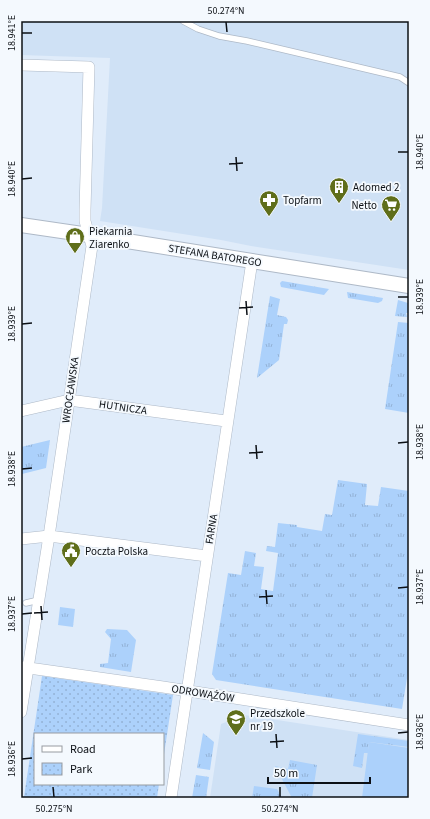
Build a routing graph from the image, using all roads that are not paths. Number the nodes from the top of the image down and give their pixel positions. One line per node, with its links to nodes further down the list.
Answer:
1 (184, 21): 3 (lane)
2 (21, 65): 5 (street, WROCŁAWSKA)
3 (409, 83)
4 (21, 225): 5 (street, STEFANA BATOREGO)
5 (89, 235): 6 (street, STEFANA BATOREGO); 8 (street, WROCŁAWSKA)
6 (252, 261): 7 (street, STEFANA BATOREGO); 10 (street, FARNA)
7 (409, 286)
8 (69, 400): 9 (street, HUTNICZA); 10 (street, HUTNICZA); 11 (street, WROCŁAWSKA)
9 (21, 411)
10 (226, 421): 13 (street, FARNA)
11 (49, 536): 12 (street); 13 (street); 14 (street, WROCŁAWSKA)
12 (21, 539)
13 (207, 556): 17 (street, FARNA)
14 (39, 600): 15 (lane); 16 (street, WROCŁAWSKA)
15 (26, 603)
16 (24, 667): 17 (street, ODROWĄŻÓW); 18 (street, WROCŁAWSKA)
17 (187, 691): 19 (street, ODROWĄŻÓW); 20 (street, FARNA)
18 (21, 712)
19 (409, 724)
20 (171, 798)

